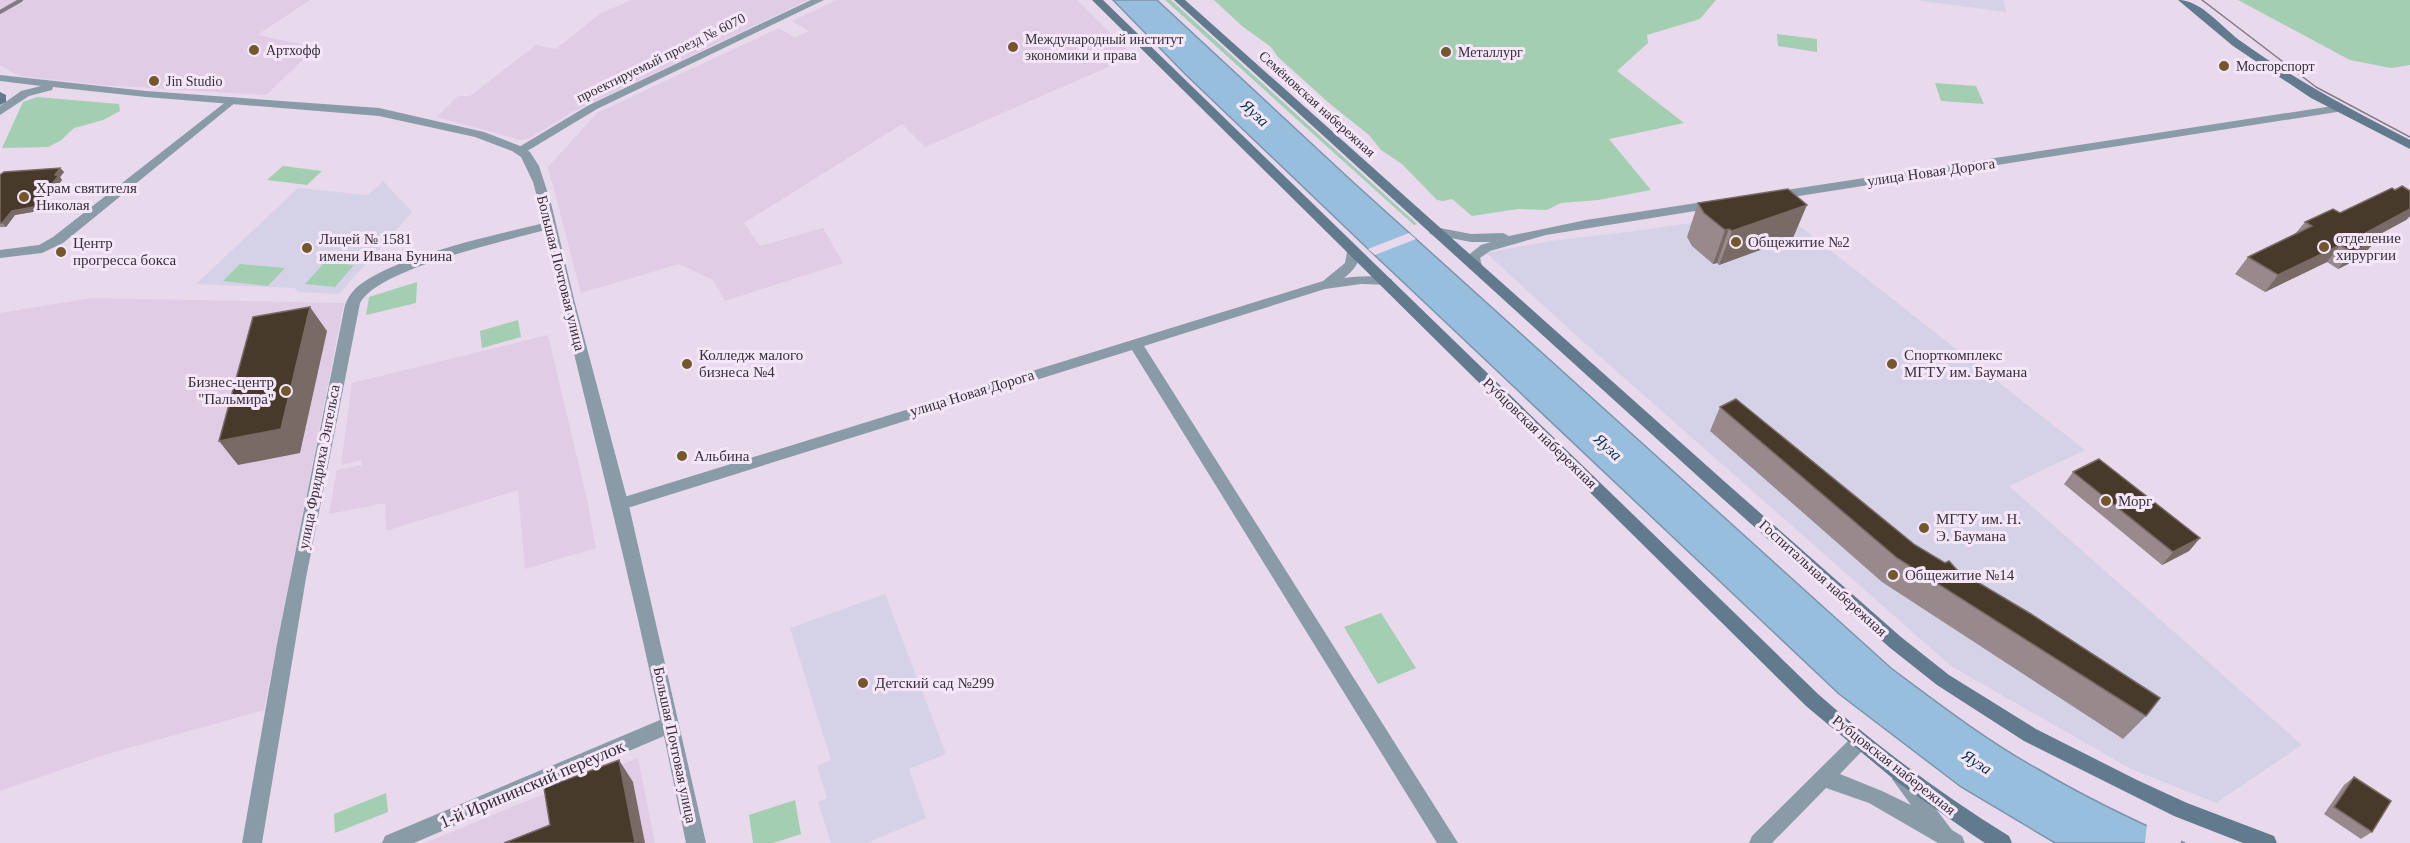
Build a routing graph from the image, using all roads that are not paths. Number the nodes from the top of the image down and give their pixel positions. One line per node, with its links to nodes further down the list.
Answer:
1 (819, 0): 14 (street, проектируемый проезд № 6070)
2 (1097, 0): 20 (main road, Рубцовская набережная)
3 (1179, 0): 18 (main road, Семёновская набережная)
4 (2183, 0): 11 (main road)
5 (0, 78): 6 (street)
6 (71, 86): 7 (street); 9 (street); 12 (street)
7 (0, 88)
8 (0, 95): 10 (main road)
9 (232, 100): 14 (street); 21 (street)
10 (0, 102)
11 (2339, 109): 13 (main road); 15 (street, улица Новая Дорога)
12 (0, 111)
13 (2410, 145)
14 (520, 150): 17 (street, Большая Почтовая улица)
15 (1760, 198)
16 (1728, 202): 19 (street)
17 (550, 225): 26 (street, Большая Почтовая улица); 32 (street, улица Фридриха Энгельса)
18 (1435, 231): 19 (street); 22 (main road, Госпитальная набережная)
19 (1524, 235): 22 (street)
20 (1354, 252): 23 (main road, Рубцовская набережная); 24 (street, улица Новая Дорога)
21 (0, 254)
22 (1475, 266): 38 (main road, Госпитальная набережная)
23 (1386, 282): 24 (street, улица Новая Дорога); 28 (main road, Рубцовская набережная)
24 (1324, 285): 25 (street, улица Новая Дорога)
25 (1136, 345): 26 (street, улица Новая Дорога); 35 (street)
26 (621, 504): 27 (street, Большая Почтовая улица)
27 (671, 724): 33 (street, 1-й Ирининский переулок); 34 (street, Большая Почтовая улица)
28 (1859, 742): 29 (main road, Рубцовская набережная); 30 (street)
29 (1891, 767): 31 (street); 37 (main road, Рубцовская набережная)
30 (1824, 779): 31 (street); 36 (street)
31 (1952, 841)
32 (252, 843)
33 (392, 843)
34 (696, 843)
35 (1448, 843)
36 (1759, 843)
37 (2002, 843)
38 (2267, 843)

